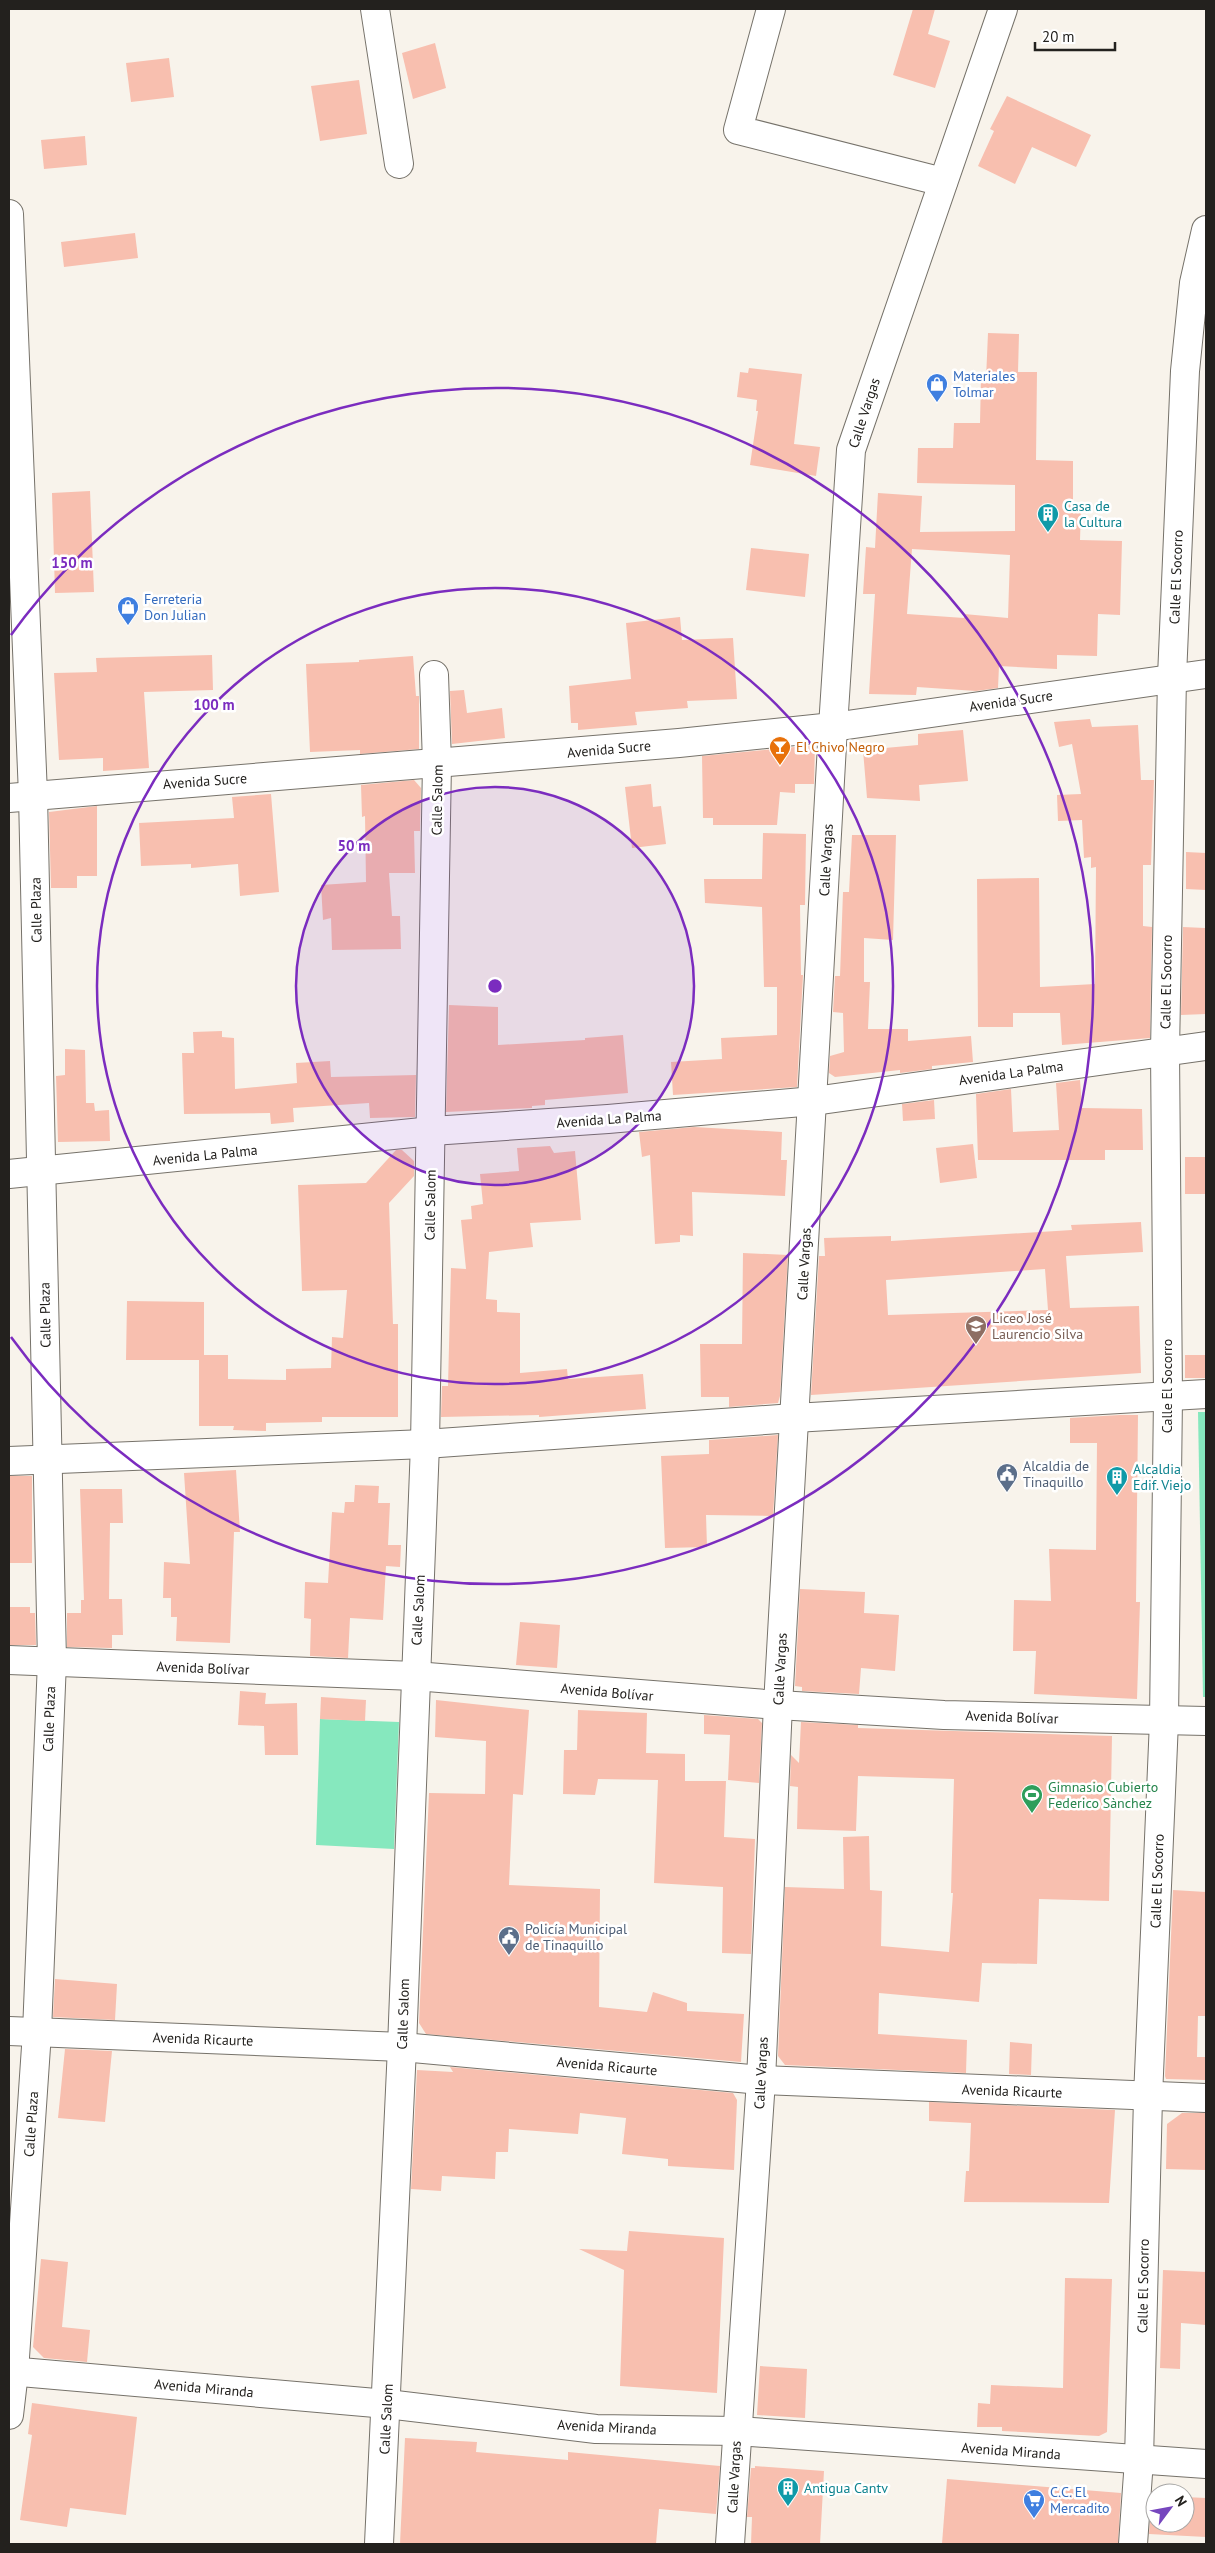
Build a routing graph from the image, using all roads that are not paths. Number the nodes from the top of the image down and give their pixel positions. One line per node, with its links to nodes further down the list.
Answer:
1 (375, 9): 4 (street)
2 (771, 9): 5 (street)
3 (1003, 9): 5 (street, Calle Vargas)
4 (400, 164)
5 (942, 182): 11 (street, Calle Vargas)
6 (9, 214): 13 (street, Calle Plaza)
7 (1206, 230): 10 (street, Calle El Socorro)
8 (434, 674): 12 (street, Calle Salom)
9 (1206, 674): 10 (street, Avenida Sucre)
10 (1172, 677): 11 (street, Avenida Sucre); 15 (street, Calle El Socorro)
11 (833, 727): 12 (street, Avenida Sucre); 16 (street, Calle Vargas)
12 (437, 763): 13 (street, Avenida Sucre); 17 (street, Calle Salom)
13 (21, 796): 18 (street, Calle Plaza)
14 (1206, 1046): 15 (street, Avenida La Palma)
15 (1165, 1051): 16 (street, Avenida La Palma); 21 (street, Calle El Socorro)
16 (814, 1101): 17 (street, Avenida La Palma); 22 (street, Calle Vargas)
17 (432, 1131): 18 (street, Avenida La Palma); 23 (street, Calle Salom)
18 (42, 1172): 19 (street, Avenida La Palma); 24 (street, Calle Plaza)
19 (9, 1174)
20 (1206, 1394): 21 (street)
21 (1168, 1397): 22 (street); 30 (street, Calle El Socorro)
22 (794, 1418): 23 (street); 29 (street, Calle Vargas)
23 (425, 1444): 24 (street); 28 (street, Calle Salom)
24 (48, 1458): 25 (street); 27 (street, Calle Plaza)
25 (9, 1461)
26 (9, 1660): 27 (street, Avenida Bolívar)
27 (52, 1662): 28 (street, Avenida Bolívar); 33 (street, Calle Plaza)
28 (415, 1676): 29 (street, Avenida Bolívar); 34 (street, Calle Salom)
29 (778, 1705): 30 (street, Avenida Bolívar); 35 (street, Calle Vargas)
30 (1164, 1721): 31 (street, Avenida Bolívar); 36 (street, Calle El Socorro)
31 (1206, 1721)
32 (9, 2031): 33 (street, Avenida Ricaurte)
33 (37, 2032): 34 (street, Avenida Ricaurte); 38 (street, Calle Plaza)
34 (402, 2047): 35 (street, Avenida Ricaurte); 39 (street, Calle Salom)
35 (761, 2080): 36 (street, Avenida Ricaurte); 41 (street, Calle Vargas)
36 (1148, 2097): 37 (street, Avenida Ricaurte); 42 (street, Calle El Socorro)
37 (1206, 2098)
38 (12, 2371): 39 (street, Avenida Miranda); 40 (street, Calle Plaza)
39 (386, 2404): 41 (street, Avenida Miranda); 44 (street, Calle Salom)
40 (9, 2415)
41 (737, 2432): 42 (street, Avenida Miranda); 45 (street, Calle Vargas)
42 (1138, 2460): 43 (street, Avenida Miranda); 46 (street, Calle El Socorro)
43 (1206, 2464)
44 (379, 2544)
45 (730, 2544)
46 (1133, 2544)

